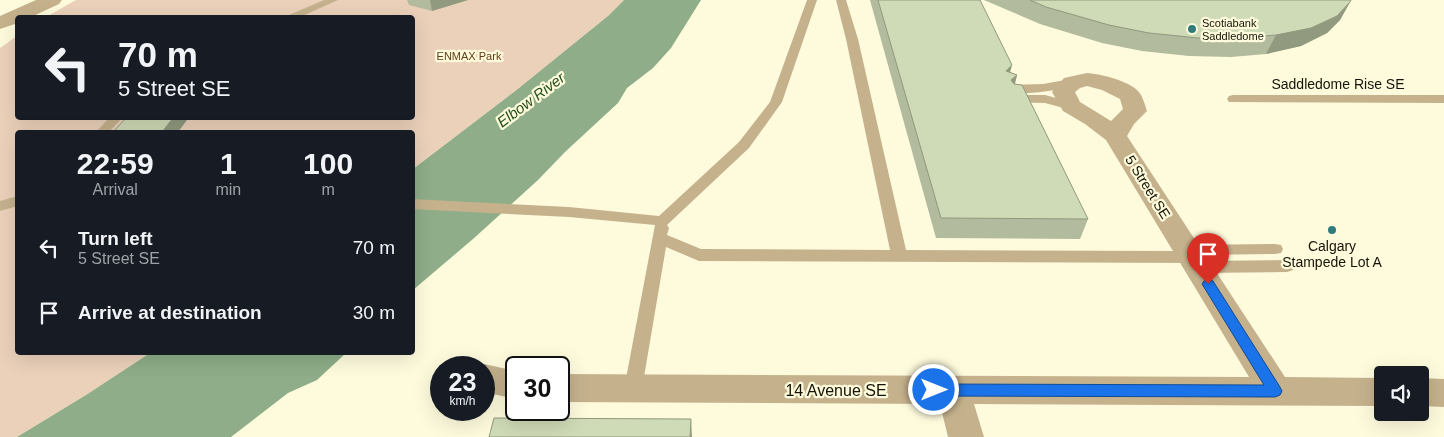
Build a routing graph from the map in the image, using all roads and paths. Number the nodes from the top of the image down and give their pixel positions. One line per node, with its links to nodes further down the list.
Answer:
1 (52, 0): 5 (street)
2 (333, 0): 6 (lane)
3 (812, 0): 19 (lane)
4 (841, 0): 22 (lane)
5 (18, 15)
6 (294, 15)
7 (15, 16): 8 (street)
8 (0, 23)
9 (1072, 83): 12 (street); 12 (lane); 15 (street)
10 (1233, 99): 11 (lane, Saddledome Rise SE)
11 (1444, 99)
12 (1071, 106): 15 (street, 5 Street SE)
13 (114, 120): 14 (lane)
14 (104, 130)
15 (1115, 136): 23 (street, 5 Street SE)
16 (15, 202): 18 (lane)
17 (415, 204): 19 (lane)
18 (0, 206)
19 (662, 221): 20 (lane)
20 (659, 238): 22 (lane); 26 (lane)
21 (1275, 249): 23 (lane)
22 (899, 256): 23 (lane)
23 (1192, 258): 24 (lane); 28 (street, 5 Street SE)
24 (1287, 266)
25 (570, 388): 26 (street, 14 Avenue SE)
26 (632, 389): 27 (street, 14 Avenue SE)
27 (953, 390): 28 (street, 14 Avenue SE); 32 (street)
28 (1275, 391): 29 (street, 14 Avenue SE)
29 (1374, 392)
30 (1429, 392): 31 (street)
31 (1444, 392)
32 (966, 437)

